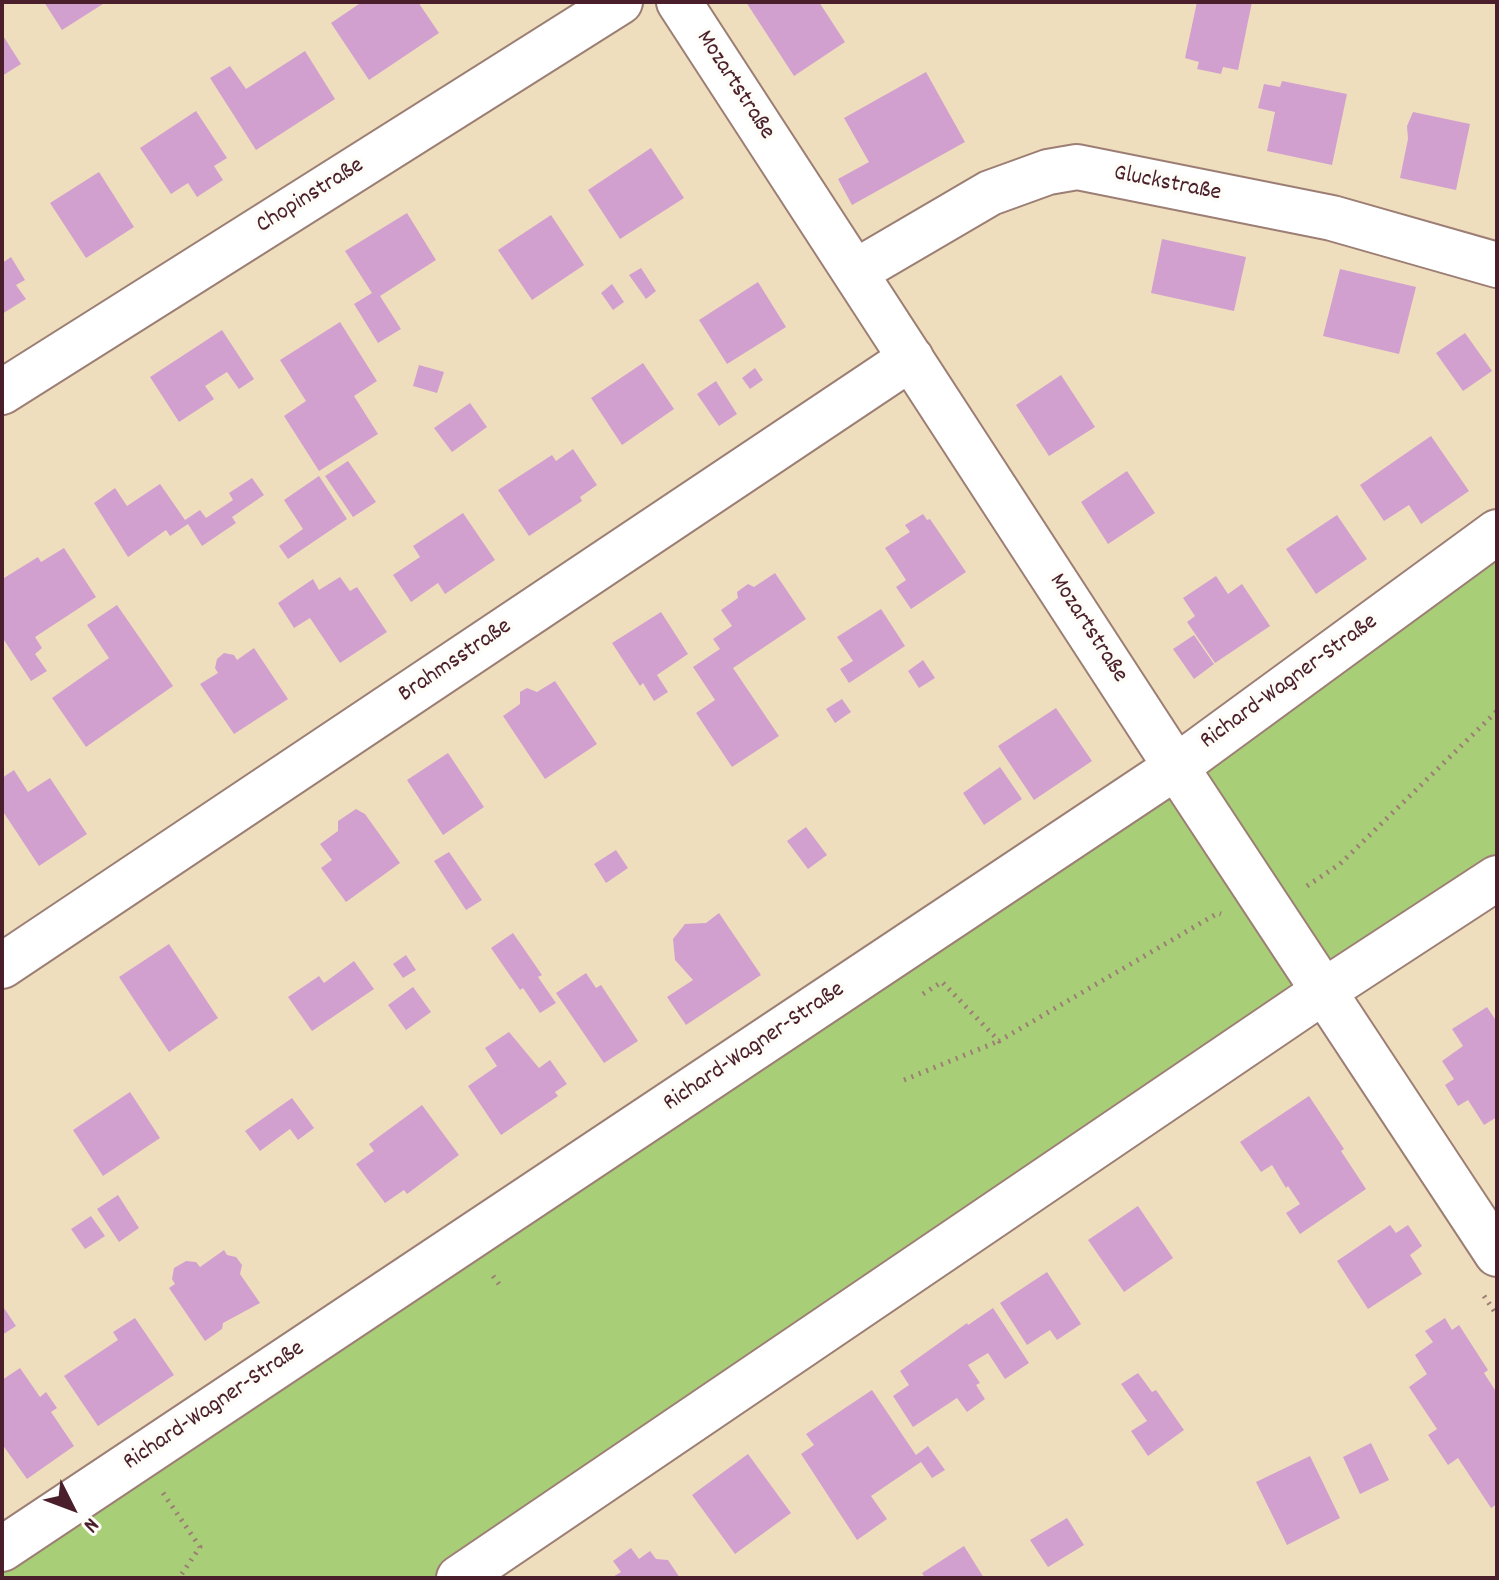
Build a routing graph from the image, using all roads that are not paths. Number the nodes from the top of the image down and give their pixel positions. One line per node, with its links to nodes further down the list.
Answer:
1 (620, 2): 6 (street, Chopinstraße)
2 (679, 2): 4 (street, Mozartstraße)
3 (1497, 265): 4 (street, Gluckstraße)
4 (855, 272): 5 (street, Mozartstraße)
5 (911, 358): 8 (street, Mozartstraße); 10 (street, Brahmsstraße)
6 (2, 392)
7 (1497, 532): 8 (street, Richard-Wagner-Straße)
8 (1176, 767): 11 (street, Mozartstraße); 13 (street, Richard-Wagner-Straße)
9 (1497, 878): 11 (street)
10 (2, 966)
11 (1324, 991): 12 (street, Mozartstraße); 14 (street)
12 (1489, 1272)
13 (2, 1549)
14 (459, 1578)

